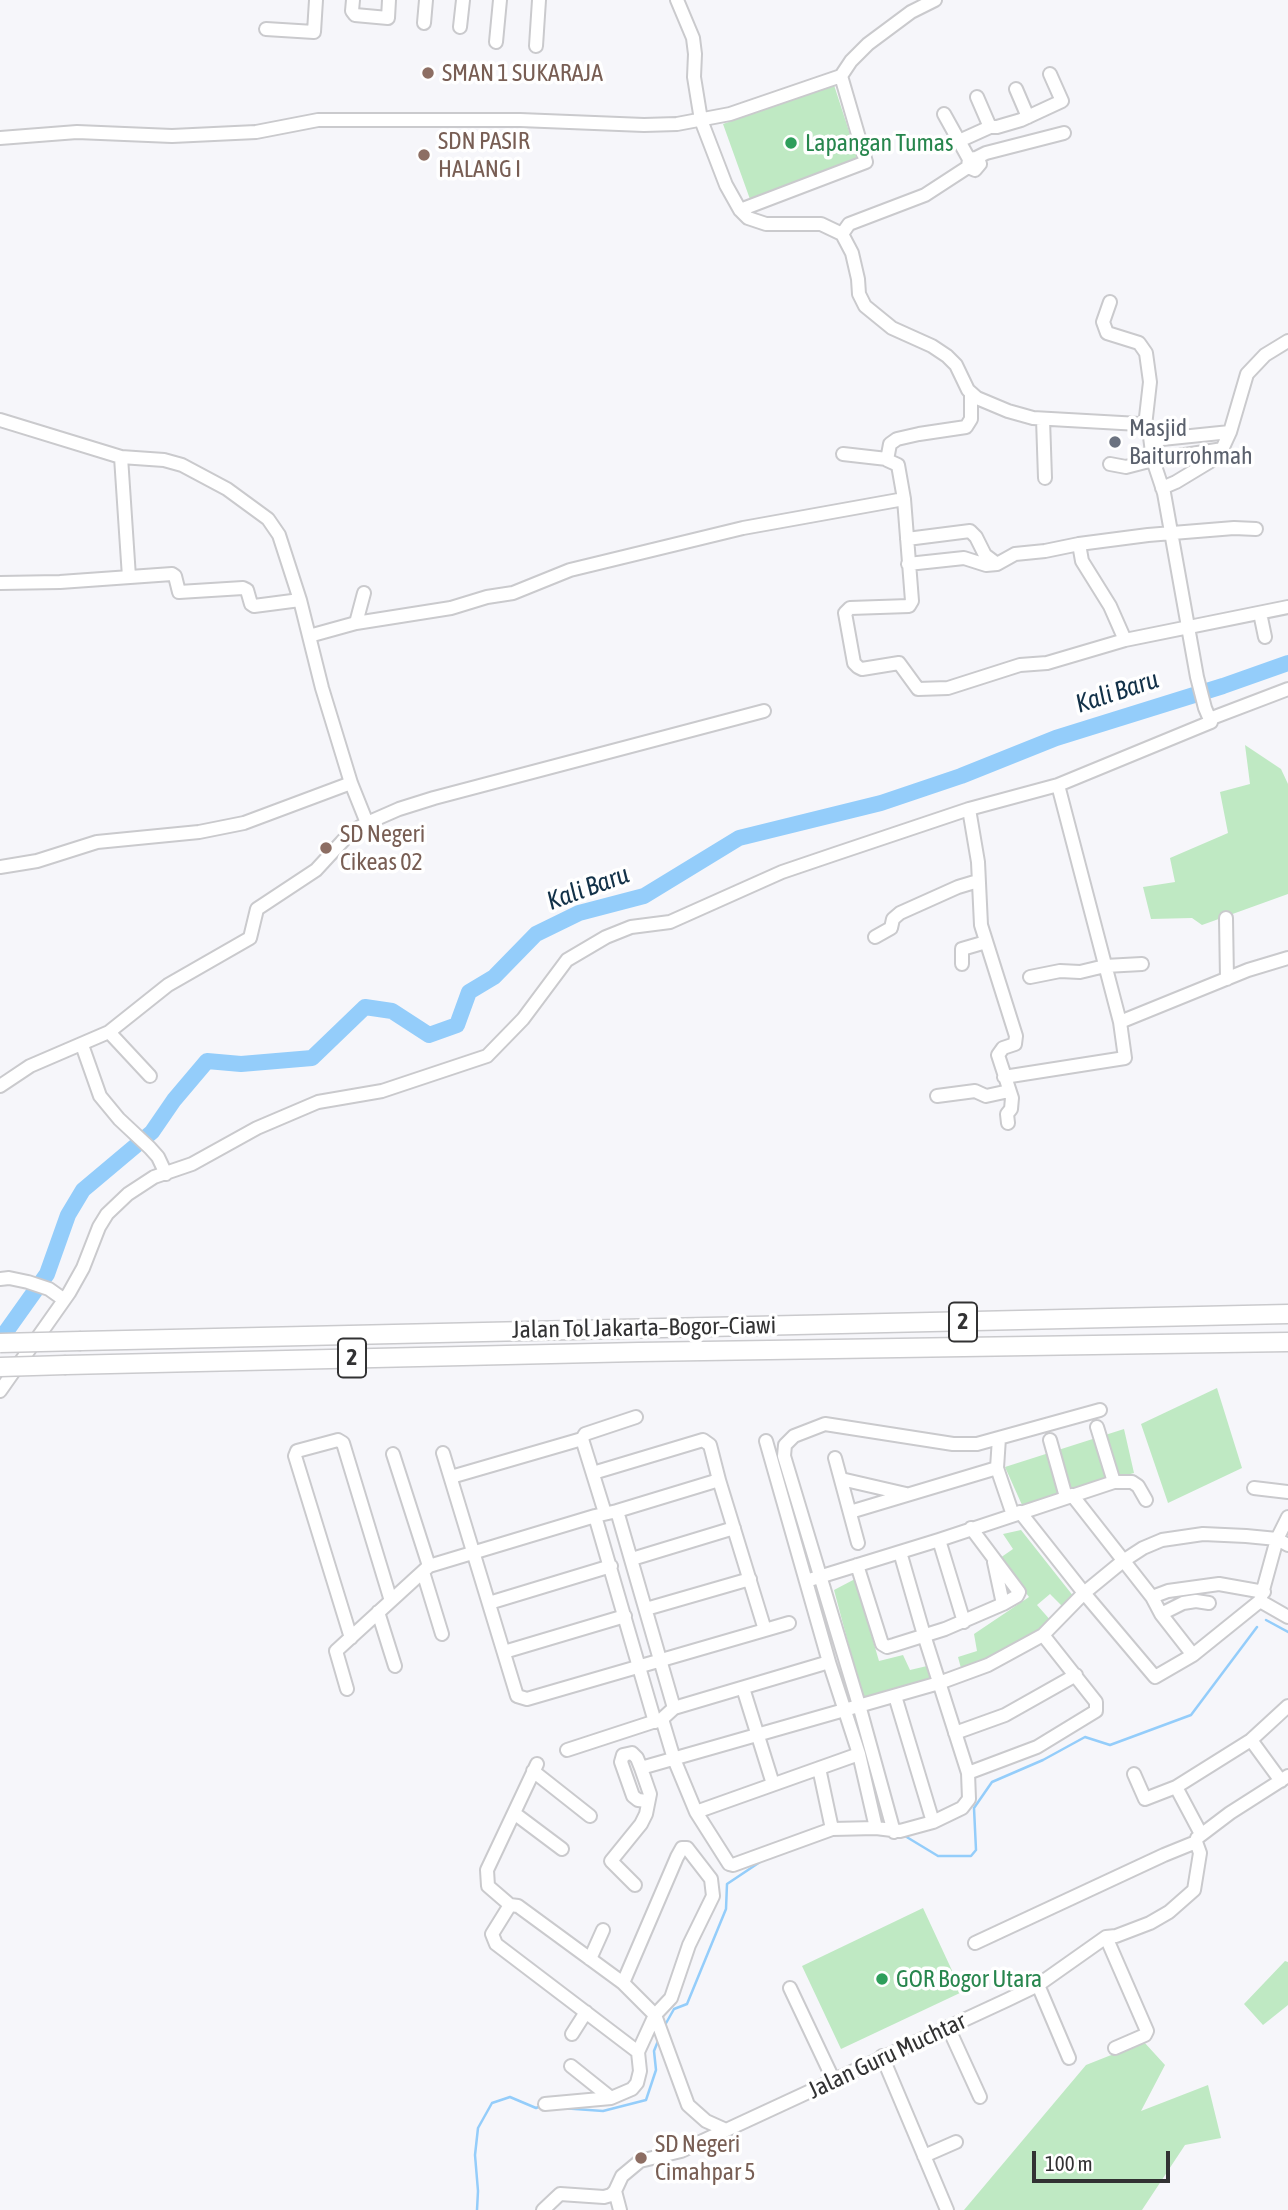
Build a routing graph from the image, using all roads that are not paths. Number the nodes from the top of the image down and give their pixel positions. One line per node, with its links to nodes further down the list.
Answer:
1 (316, 0): 12 (street)
2 (353, 0): 3 (street)
3 (389, 0)
4 (426, 0): 10 (street)
5 (463, 0): 11 (street)
6 (500, 0): 13 (street)
7 (539, 0): 14 (street)
8 (677, 0): 21 (street)
9 (935, 0): 16 (street)
10 (424, 23)
11 (460, 27)
12 (266, 29)
13 (496, 42)
14 (536, 47)
15 (1050, 74): 20 (street)
16 (841, 76): 21 (street); 27 (street)
17 (1016, 89): 20 (street)
18 (977, 97): 22 (street)
19 (944, 114): 25 (street)
20 (1028, 117): 22 (street)
21 (701, 120): 24 (street); 27 (street)
22 (990, 127): 25 (street)
23 (1064, 133): 26 (street)
24 (0, 138)
25 (959, 141): 26 (street)
26 (971, 161): 28 (street)
27 (740, 210): 28 (street)
28 (842, 234): 31 (street)
29 (1110, 302): 34 (street)
30 (1288, 341): 35 (street)
31 (971, 393): 32 (street); 40 (street)
32 (1043, 419): 34 (street); 43 (street)
33 (0, 420): 39 (street)
34 (1145, 426): 36 (street)
35 (1230, 432): 36 (street); 37 (street)
36 (1152, 440): 41 (street)
37 (1223, 449): 41 (street); 44 (street)
38 (843, 454): 40 (street)
39 (121, 457): 52 (street); 55 (street)
40 (887, 459): 45 (street)
41 (1153, 460): 42 (street); 44 (street)
42 (1110, 464)
43 (1045, 478)
44 (1161, 488): 47 (street)
45 (904, 499): 48 (street); 58 (street)
46 (1256, 529): 47 (street)
47 (1171, 532): 49 (street); 59 (street)
48 (907, 539): 50 (street); 51 (street)
49 (1079, 544): 51 (street); 62 (street)
50 (908, 564): 51 (street); 62 (street)
51 (997, 564)
52 (129, 577): 53 (street); 55 (street)
53 (0, 583)
54 (364, 593): 58 (street)
55 (300, 600): 60 (street)
56 (1288, 607): 57 (street)
57 (1260, 612): 59 (street); 61 (street)
58 (356, 623): 60 (street)
59 (1188, 628): 62 (street); 65 (street)
60 (309, 636): 66 (street)
61 (1265, 637)
62 (1125, 640)
63 (1288, 689): 65 (street)
64 (764, 711): 69 (street)
65 (1211, 722): 67 (street)
66 (351, 783): 69 (street); 70 (street)
67 (1058, 785): 68 (street); 78 (street)
68 (968, 809): 71 (street); 90 (street)
69 (367, 823): 82 (street)
70 (0, 867)
71 (978, 881): 73 (street); 74 (street)
72 (1226, 918): 80 (street)
73 (875, 937)
74 (986, 942): 76 (street); 85 (street)
75 (1288, 958): 80 (street)
76 (962, 964)
77 (1142, 964): 78 (street)
78 (1105, 967): 79 (street); 81 (street)
79 (1030, 977)
80 (1227, 979): 81 (street)
81 (1120, 1022): 85 (street)
82 (109, 1031): 83 (street); 84 (street)
83 (82, 1045): 86 (street); 90 (street)
84 (150, 1076)
85 (1004, 1077): 87 (street)
86 (0, 1086)
87 (1009, 1091): 88 (street); 89 (street)
88 (937, 1096)
89 (1007, 1123)
90 (166, 1174): 92 (street)
91 (0, 1279): 92 (street)
92 (63, 1299): 99 (street)
93 (1288, 1314): 94 (highway, Jalan Tol Jakarta–Bogor–Ciawi / 2)
94 (638, 1328): 96 (highway, Jalan Tol Jakarta–Bogor–Ciawi / 2, bridge); 97 (highway)
95 (1288, 1342): 97 (highway, Jalan Tol Jakarta–Bogor–Ciawi / 2)
96 (0, 1343)
97 (639, 1352): 98 (highway, Jalan Tol Jakarta–Bogor–Ciawi / 2, bridge)
98 (0, 1367)
99 (0, 1391)
100 (1100, 1410): 103 (street)
101 (636, 1417): 104 (street)
102 (1097, 1427): 115 (street)
103 (999, 1438): 110 (street); 137 (street)
104 (582, 1439): 111 (street); 112 (street)
105 (1050, 1440): 119 (street)
106 (766, 1441): 139 (street)
107 (443, 1452): 112 (street)
108 (393, 1454): 136 (street)
109 (835, 1458): 113 (street)
110 (997, 1468): 118 (street); 123 (street)
111 (593, 1473): 114 (street); 122 (street)
112 (451, 1477): 130 (street)
113 (841, 1479): 118 (street); 121 (street)
114 (719, 1480): 122 (street); 125 (street)
115 (1114, 1482): 119 (street); 120 (street)
116 (1254, 1488): 117 (street)
117 (1288, 1492)
118 (908, 1494): 121 (street)
119 (1069, 1496): 123 (street); 133 (street)
120 (1146, 1500)
121 (850, 1512): 129 (street)
122 (606, 1513): 130 (street); 132 (street); 135 (street)
123 (1017, 1513): 126 (street); 140 (street)
124 (1288, 1517): 128 (street)
125 (734, 1528): 132 (street); 138 (street)
126 (971, 1528): 127 (street); 151 (street)
127 (939, 1540): 131 (street); 151 (street)
128 (1282, 1542): 133 (street); 141 (street)
129 (858, 1543)
130 (473, 1552): 136 (street); 144 (street)
131 (900, 1552): 134 (street); 155 (street)
132 (632, 1559): 146 (street)
133 (1123, 1561): 140 (street); 142 (street)
134 (857, 1565): 137 (street); 155 (street)
135 (611, 1566): 144 (street); 149 (street)
136 (426, 1569): 143 (street); 154 (street)
137 (821, 1576): 139 (street); 169 (street)
138 (750, 1579): 146 (street); 153 (street)
139 (806, 1581): 161 (street)
140 (1084, 1593): 156 (street); 159 (street)
141 (1262, 1596): 142 (street); 150 (street); 159 (street)
142 (1152, 1597): 148 (street)
143 (391, 1601): 147 (street); 157 (street)
144 (489, 1603): 158 (street)
145 (1209, 1603): 148 (street)
146 (646, 1609): 160 (street)
147 (379, 1612): 157 (street); 162 (street)
148 (1161, 1614): 159 (street)
149 (625, 1616): 158 (street); 163 (street)
150 (1288, 1617)
151 (964, 1622): 155 (street)
152 (789, 1623): 153 (street)
153 (765, 1629): 160 (street)
154 (442, 1634)
155 (924, 1635): 165 (street)
156 (1043, 1635): 164 (street); 165 (street)
157 (351, 1638): 167 (street)
158 (504, 1652): 163 (street)
159 (1193, 1655)
160 (660, 1661): 163 (street); 171 (street)
161 (829, 1662): 166 (street); 172 (street)
162 (395, 1666)
163 (641, 1667): 173 (street)
164 (1076, 1675): 174 (street); 182 (street)
165 (939, 1683): 168 (street); 174 (street)
166 (743, 1688): 171 (street); 175 (street)
167 (347, 1689)
168 (895, 1696): 169 (street); 191 (street)
169 (859, 1705): 172 (street); 194 (street)
170 (1288, 1706): 176 (street)
171 (674, 1708): 173 (street)
172 (843, 1710): 175 (street); 178 (street)
173 (659, 1720): 177 (street); 179 (street)
174 (955, 1733): 182 (street)
175 (758, 1734): 179 (street); 185 (street)
176 (1251, 1740): 184 (street); 186 (street)
177 (567, 1751)
178 (859, 1754): 181 (street); 192 (street)
179 (674, 1759): 180 (street); 188 (street)
180 (641, 1768): 187 (street); 187 (street)
181 (819, 1768): 185 (street); 193 (street)
182 (968, 1773): 191 (street)
183 (1134, 1774): 186 (street)
184 (1284, 1778): 195 (street)
185 (773, 1784): 188 (street)
186 (1177, 1787): 195 (street)
187 (647, 1801): 197 (street)
188 (696, 1812): 193 (street)
189 (514, 1813): 190 (street); 196 (street); 198 (street)
190 (590, 1816)
191 (933, 1822): 194 (street)
192 (876, 1828): 193 (street); 194 (street)
193 (832, 1829)
194 (894, 1832)
195 (1198, 1838): 200 (street, Jalan Guru Muchtar); 201 (street)
196 (562, 1849)
197 (635, 1885)
198 (510, 1905): 202 (street); 206 (street)
199 (603, 1930): 202 (street)
200 (1106, 1937): 204 (street, Jalan Guru Muchtar); 210 (street)
201 (975, 1943)
202 (590, 1959): 203 (street)
203 (622, 1983): 207 (street); 207 (street)
204 (1038, 1985): 208 (street, Jalan Guru Muchtar); 213 (street)
205 (790, 1988): 215 (street)
206 (586, 2012): 209 (street); 211 (street)
207 (655, 2015): 211 (street); 219 (street)
208 (948, 2027): 212 (street, Jalan Guru Muchtar); 216 (street)
209 (572, 2034)
210 (1115, 2048)
211 (638, 2052): 217 (street)
212 (882, 2056): 215 (street, Jalan Guru Muchtar); 221 (street)
213 (1069, 2058)
214 (571, 2066): 217 (street)
215 (834, 2081): 219 (street, Jalan Guru Muchtar)
216 (980, 2097)
217 (611, 2098): 218 (street)
218 (545, 2104)
219 (726, 2130): 222 (street, Jalan Guru Muchtar)
220 (956, 2142): 221 (street)
221 (924, 2156): 225 (street)
222 (615, 2192): 223 (street); 224 (street)
223 (543, 2210)
224 (620, 2210)
225 (947, 2210)

